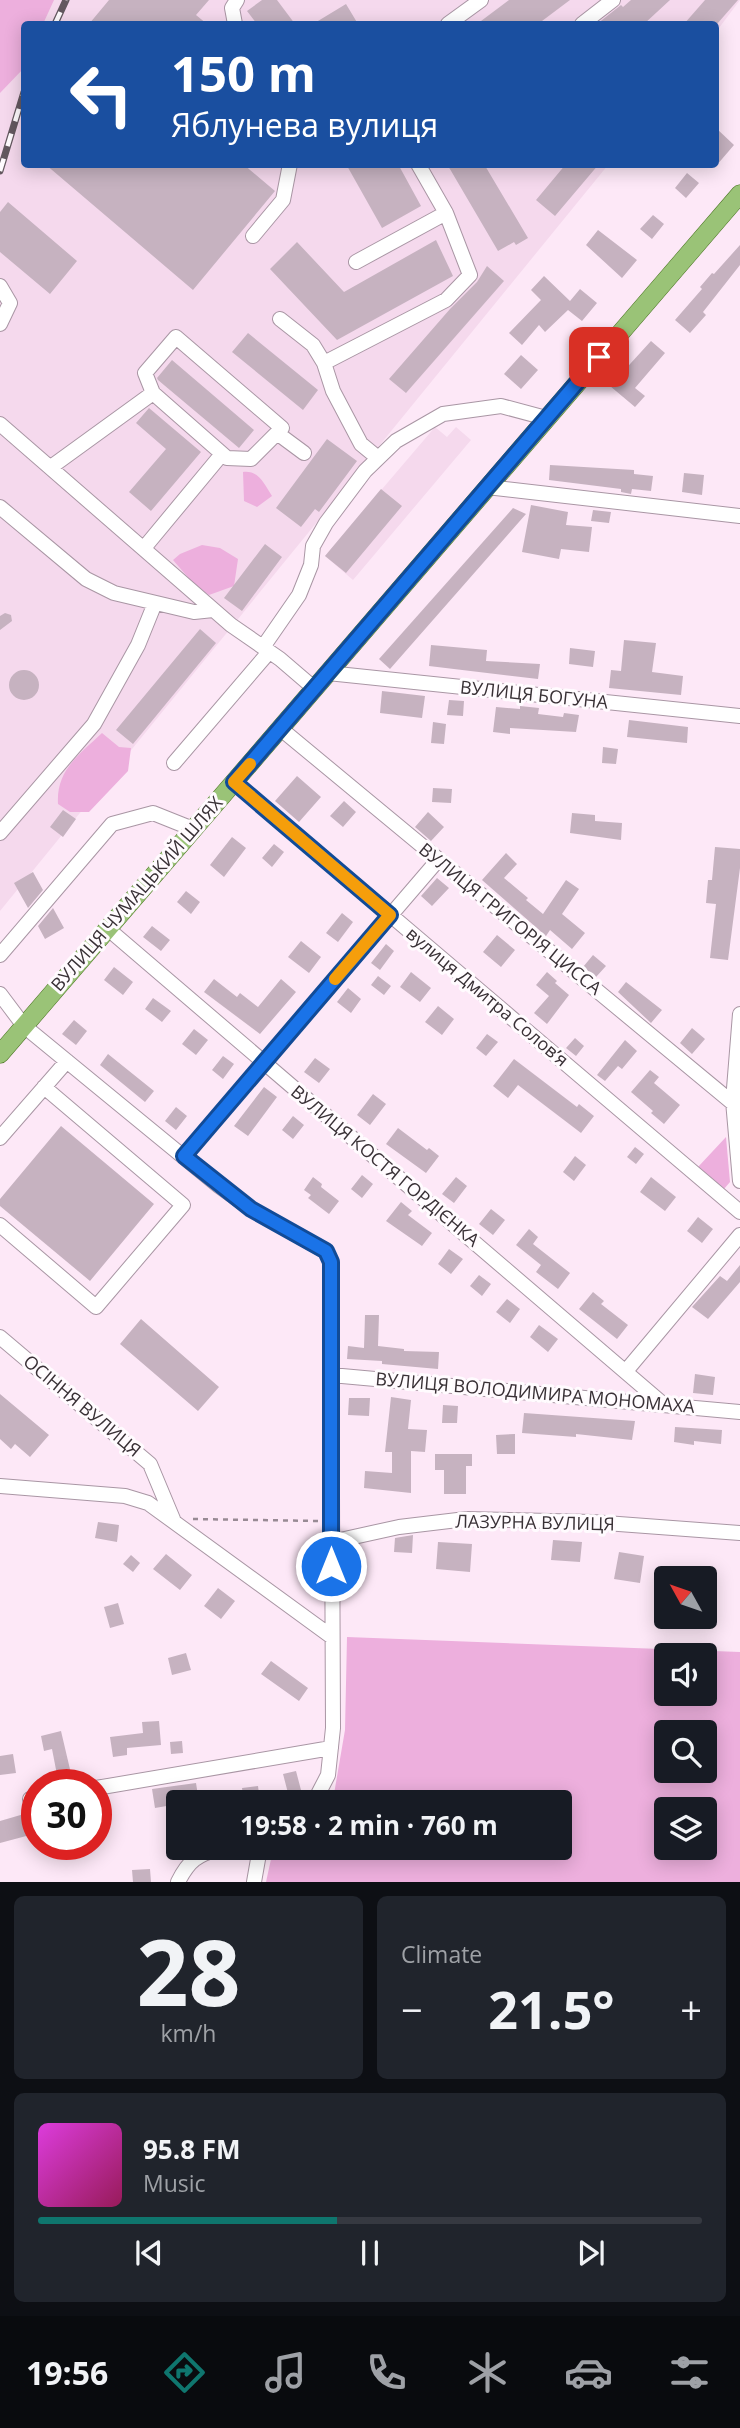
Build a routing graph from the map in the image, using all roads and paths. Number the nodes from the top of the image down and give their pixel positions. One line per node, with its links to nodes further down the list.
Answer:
1 (237, 0): 4 (street)
2 (481, 0): 5 (street)
3 (613, 0): 6 (street)
4 (234, 21)
5 (452, 21)
6 (586, 21)
7 (289, 168): 11 (street)
8 (420, 168): 10 (street)
9 (740, 194): 18 (main road, ВУЛИЦЯ ЧУМАЦЬКИЙ ШЛЯХ)
10 (446, 213): 12 (street); 16 (street)
11 (253, 236)
12 (356, 262)
13 (0, 286): 15 (street)
14 (280, 319): 16 (street)
15 (0, 324)
16 (324, 363): 23 (street)
17 (153, 393): 20 (street); 22 (street); 24 (street)
18 (546, 418): 23 (street); 25 (main road, ВУЛИЦЯ ЧУМАЦЬКИЙ ШЛЯХ)
19 (0, 424): 24 (street)
20 (277, 433): 21 (street); 22 (street)
21 (303, 453)
22 (222, 454): 28 (street)
23 (378, 458): 31 (street)
24 (51, 467): 28 (street)
25 (487, 487): 27 (street); 32 (main road, ВУЛИЦЯ ЧУМАЦЬКИЙ ШЛЯХ)
26 (0, 507): 29 (street)
27 (740, 516)
28 (144, 548): 30 (street)
29 (155, 603): 30 (street); 39 (street)
30 (214, 610): 31 (street)
31 (266, 650): 33 (street); 36 (street)
32 (328, 673): 33 (main road, ВУЛИЦЯ ЧУМАЦЬКИЙ ШЛЯХ); 34 (street, ВУЛИЦЯ БОГУНА)
33 (315, 689): 35 (main road, ВУЛИЦЯ ЧУМАЦЬКИЙ ШЛЯХ)
34 (740, 716)
35 (281, 729): 37 (main road, ВУЛИЦЯ ЧУМАЦЬКИЙ ШЛЯХ); 40 (street, ВУЛИЦЯ ГРИГОРІЯ ЦИССА)
36 (174, 763)
37 (234, 782): 38 (main road, ВУЛИЦЯ ЧУМАЦЬКИЙ ШЛЯХ); 41 (street, вулиця Дмитра Соловʼя)
38 (193, 829): 42 (main road, ВУЛИЦЯ ЧУМАЦЬКИЙ ШЛЯХ); 43 (street)
39 (0, 833)
40 (438, 860): 41 (street); 51 (street, ВУЛИЦЯ ГРИГОРІЯ ЦИССА)
41 (390, 915): 49 (street); 55 (street, вулиця Дмитра Соловʼя)
42 (107, 928): 46 (main road, ВУЛИЦЯ ЧУМАЦЬКИЙ ШЛЯХ); 49 (street, ВУЛИЦЯ КОСТЯ ГОРДІЄНКА)
43 (0, 955)
44 (0, 994): 46 (street)
45 (740, 1014): 51 (street)
46 (24, 1026): 47 (main road, ВУЛИЦЯ ЧУМАЦЬКИЙ ШЛЯХ); 48 (street)
47 (0, 1054)
48 (67, 1061): 50 (street); 53 (street)
49 (264, 1062): 53 (street); 59 (street, ВУЛИЦЯ КОСТЯ ГОРДІЄНКА)
50 (44, 1087): 52 (street); 56 (street)
51 (738, 1104): 54 (street)
52 (0, 1138)
53 (184, 1156): 60 (street)
54 (740, 1181)
55 (740, 1212)
56 (0, 1225)
57 (740, 1235): 59 (street)
58 (0, 1337): 64 (street, ОСІННЯ ВУЛИЦЯ)
59 (625, 1371): 61 (street, ВУЛИЦЯ КОСТЯ ГОРДІЄНКА)
60 (331, 1375): 61 (street, ВУЛИЦЯ ВОЛОДИМИРА МОНОМАХА); 65 (street)
61 (663, 1404): 62 (street, ВУЛИЦЯ ВОЛОДИМИРА МОНОМАХА)
62 (740, 1412)
63 (0, 1486): 64 (street)
64 (173, 1519): 65 (path); 68 (street)
65 (331, 1521): 67 (street)
66 (740, 1533): 67 (street, ЛАЗУРНА ВУЛИЦЯ)
67 (331, 1542): 68 (street)
68 (332, 1637): 69 (street)
69 (331, 1748): 70 (street); 71 (street)
70 (112, 1785)
71 (320, 1790)
72 (194, 1860): 74 (street)
73 (258, 1860): 75 (street)
74 (177, 1882)
75 (254, 1882)

